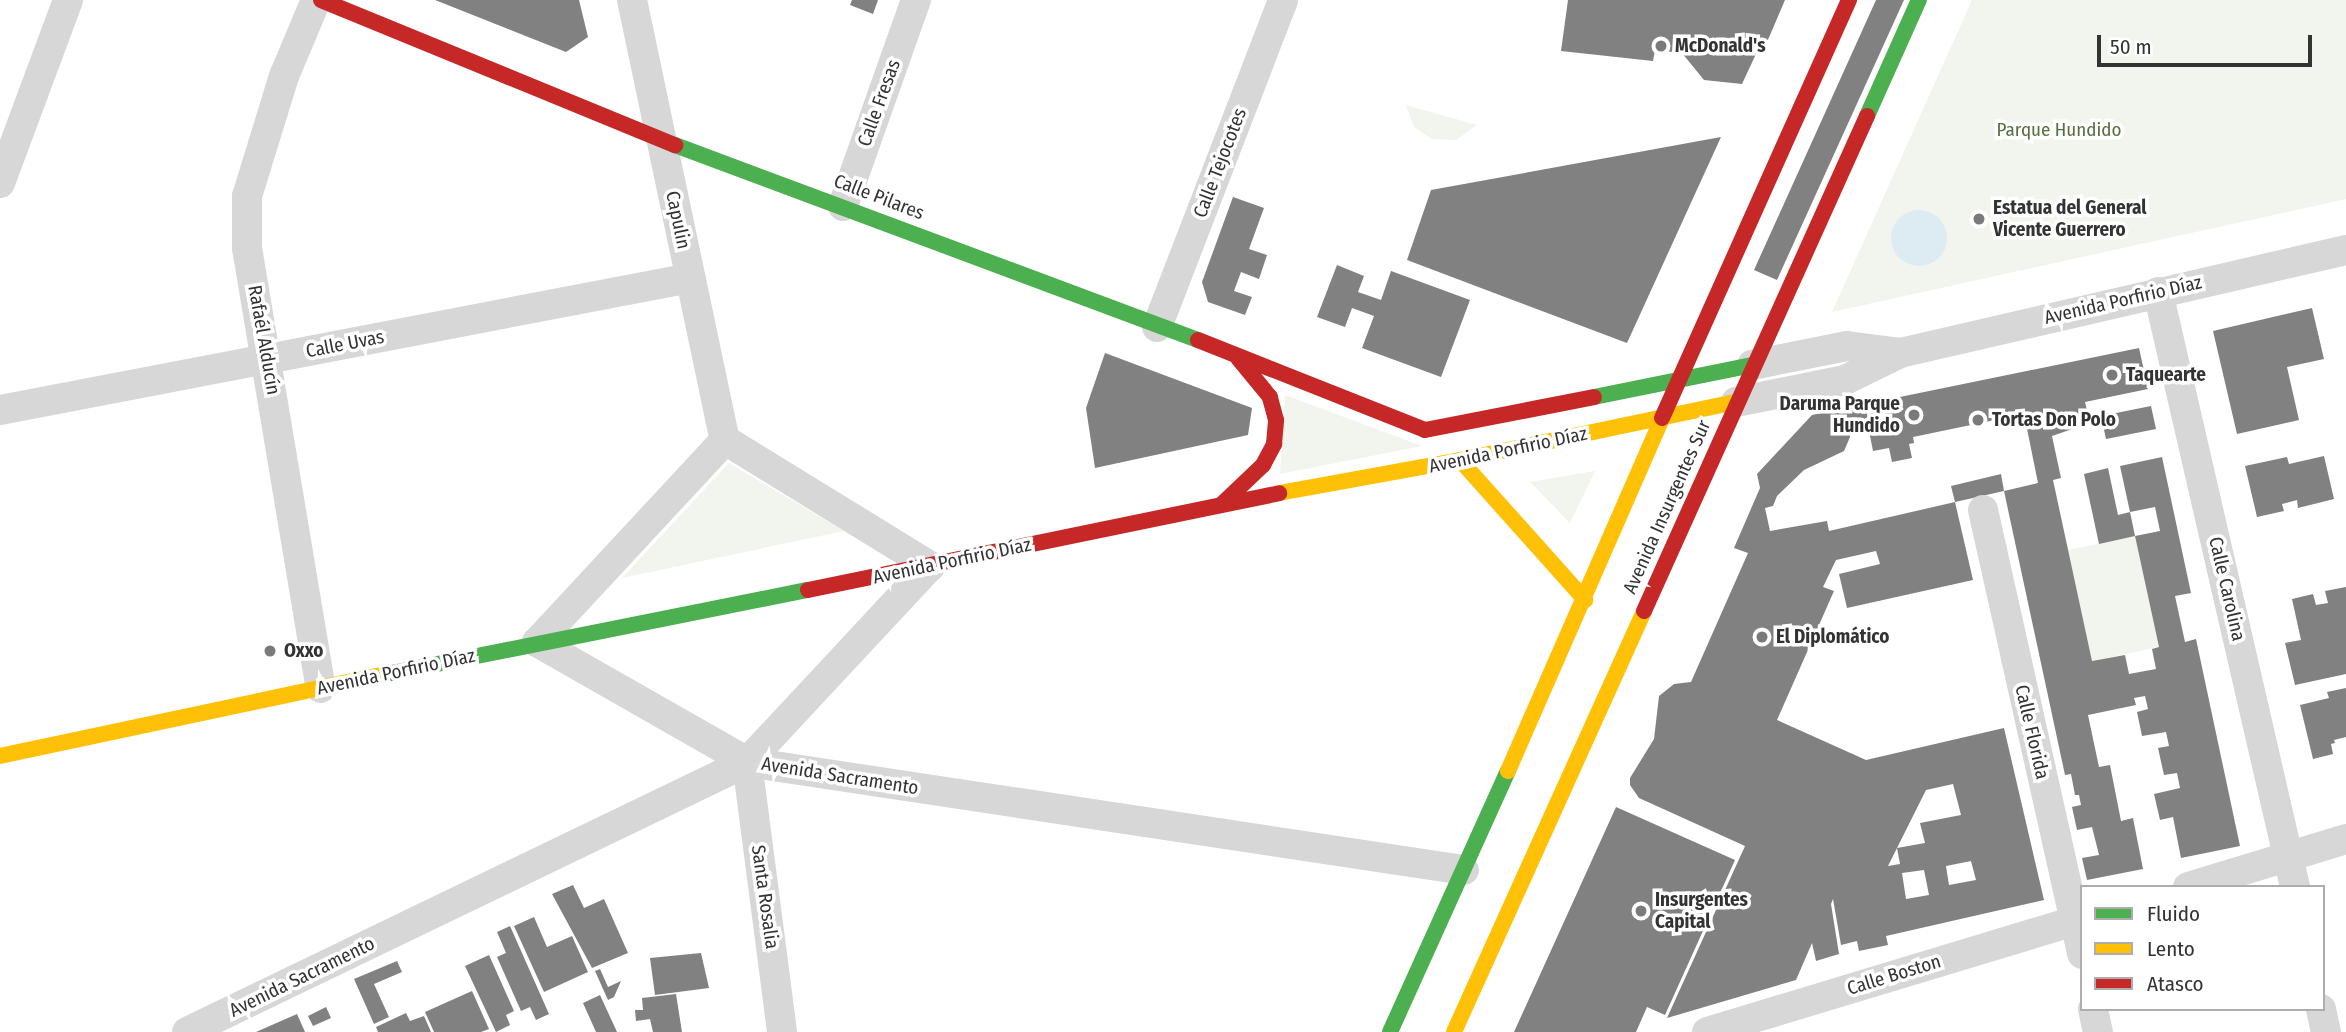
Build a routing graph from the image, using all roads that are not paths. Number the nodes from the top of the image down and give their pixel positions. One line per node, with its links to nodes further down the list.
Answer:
1 (68, 0): 9 (street)
2 (318, 0): 8 (street, Calle Pilares); 17 (street, Rafaél Alducín)
3 (632, 0): 8 (street, Capulin)
4 (916, 0): 10 (street, Calle Fresas)
5 (1283, 0): 14 (street, Calle Tejocotes)
6 (1849, 0): 19 (street, Avenida Insurgentes Sur)
7 (1919, 0): 18 (street, Avenida Insurgentes Sur)
8 (660, 139): 10 (street, Calle Pilares); 12 (street, Capulin)
9 (0, 183)
10 (843, 206): 14 (street, Calle Pilares)
11 (2346, 250): 13 (street, Avenida Porfirio Díaz)
12 (690, 278): 17 (street, Calle Uvas); 24 (street, Capulin)
13 (2158, 292): 15 (street, Avenida Porfirio Díaz); 35 (street, Calle Carolina)
14 (1157, 327): 16 (street, Calle Pilares)
15 (1900, 353): 18 (street, Avenida Porfirio Díaz); 20 (street, Avenida Porfirio Díaz)
16 (1234, 354): 23 (street, Calle Pilares); 26 (street)
17 (268, 359): 21 (street, Calle Uvas); 31 (street, Rafaél Alducín)
18 (1752, 366): 19 (street, Avenida Porfirio Díaz); 20 (street, Avenida Insurgentes Sur)
19 (1678, 380): 22 (street, Avenida Insurgentes Sur); 23 (street, Avenida Porfirio Díaz)
20 (1737, 402): 22 (street, Avenida Porfirio Díaz); 45 (street, Avenida Insurgentes Sur)
21 (0, 410)
22 (1662, 418): 25 (street, Avenida Porfirio Díaz); 29 (street, Avenida Insurgentes Sur)
23 (1425, 430)
24 (725, 440): 28 (street); 30 (street)
25 (1460, 460): 26 (street, Avenida Porfirio Díaz); 29 (street)
26 (1222, 504): 28 (street, Avenida Porfirio Díaz)
27 (1983, 510): 39 (street, Calle Florida)
28 (930, 566): 30 (street, Avenida Porfirio Díaz); 33 (street)
29 (1585, 600): 36 (street, Avenida Insurgentes Sur)
30 (537, 642): 31 (street, Avenida Porfirio Díaz); 33 (street)
31 (321, 688): 32 (street, Avenida Porfirio Díaz)
32 (0, 756)
33 (747, 762): 36 (street, Avenida Sacramento); 42 (street, Avenida Sacramento); 43 (street, Santa Rosalia)
34 (2346, 839): 35 (street)
35 (2289, 856): 37 (street); 38 (street, Calle Carolina)
36 (1464, 870): 44 (street, Avenida Insurgentes Sur)
37 (2195, 885)
38 (2295, 885)
39 (2078, 920): 46 (street, Calle Boston)
40 (2093, 1011): 47 (street)
41 (2321, 1011): 48 (street)
42 (187, 1032)
43 (782, 1032)
44 (1390, 1032)
45 (1454, 1032)
46 (1707, 1032)
47 (2098, 1032)
48 (2326, 1032)

